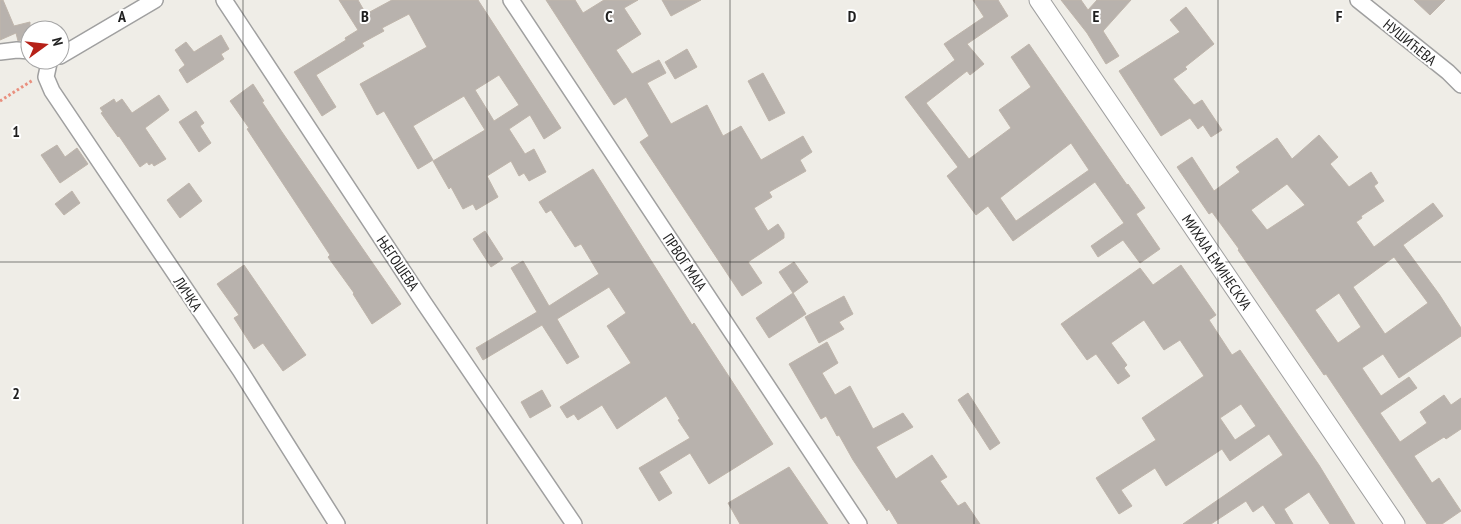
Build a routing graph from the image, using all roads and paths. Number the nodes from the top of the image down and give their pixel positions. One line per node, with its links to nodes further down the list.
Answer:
1 (155, 0): 8 (street)
2 (224, 0): 15 (street, ЊЕГОШЕВА)
3 (511, 0): 16 (street, ПРВОГ МАЈА)
4 (1038, 0): 17 (street, МИХАЈА ЕМИНЕСКУА)
5 (1358, 0): 6 (street, НУШИЋЕВА)
6 (1375, 5): 12 (street, НУШИЋЕВА)
7 (20, 50): 9 (street)
8 (70, 51)
9 (0, 52)
10 (44, 70): 13 (path)
11 (51, 70): 14 (street, ЛИЧКА)
12 (1461, 85)
13 (0, 101)
14 (337, 524)
15 (574, 524)
16 (859, 524)
17 (1396, 524)

